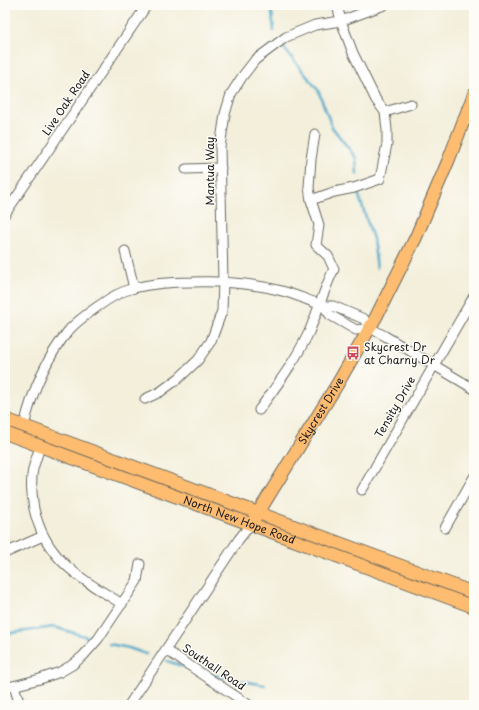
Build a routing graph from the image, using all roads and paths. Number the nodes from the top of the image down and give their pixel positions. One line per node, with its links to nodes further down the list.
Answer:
1 (147, 5): 13 (street, Live Oak Road)
2 (337, 5): 4 (street)
3 (384, 5): 4 (street, Mantua Way)
4 (341, 21): 7 (street); 10 (street, Mantua Way)
5 (474, 94): 8 (main road, Skycrest Drive)
6 (411, 104): 7 (street)
7 (384, 112): 12 (street)
8 (471, 118): 19 (main road, Skycrest Drive)
9 (315, 134): 12 (street)
10 (220, 168): 11 (street); 15 (street, Mantua Way)
11 (186, 169)
12 (311, 200): 18 (street)
13 (5, 214)
14 (125, 251): 16 (street)
15 (224, 281): 16 (street); 18 (street); 22 (street, Mantua Way)
16 (134, 288): 25 (street)
17 (474, 296): 20 (street, Tensity Drive)
18 (321, 305): 19 (street); 19 (street); 23 (street)
19 (370, 328): 20 (street); 30 (main road, Skycrest Drive)
20 (434, 365): 21 (street); 29 (street, Tensity Drive)
21 (474, 389)
22 (145, 399)
23 (259, 410)
24 (5, 419): 25 (main road, North New Hope Road)
25 (24, 426): 30 (main road, North New Hope Road)
26 (5, 433): 27 (main road, North New Hope Road)
27 (40, 446): 31 (main road, North New Hope Road); 33 (street)
28 (474, 477): 32 (street)
29 (362, 490)
30 (259, 513): 31 (main road, Skycrest Drive); 36 (main road, North New Hope Road)
31 (251, 524): 38 (main road, North New Hope Road); 39 (street, Skycrest Drive)
32 (445, 528)
33 (43, 536): 34 (street); 37 (street)
34 (5, 553)
35 (140, 564): 37 (street)
36 (474, 593)
37 (122, 604): 40 (street)
38 (474, 607)
39 (166, 650): 43 (street, Skycrest Drive); 44 (street, Southall Road)
40 (14, 686): 41 (street); 42 (street)
41 (5, 688)
42 (20, 705)
43 (129, 705)
44 (249, 705)

